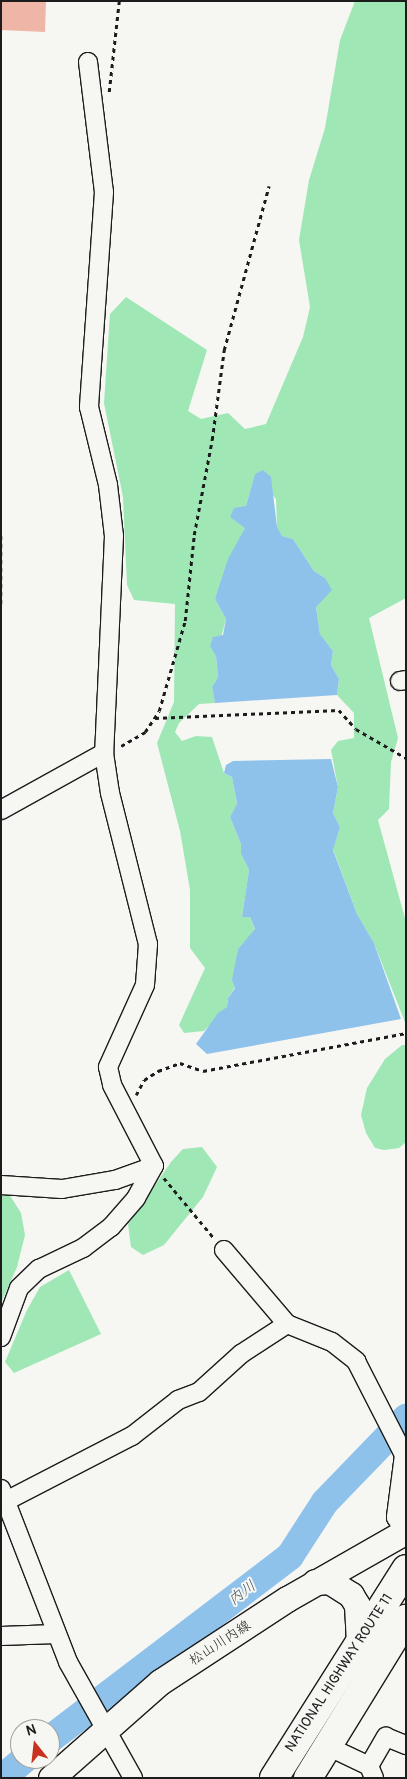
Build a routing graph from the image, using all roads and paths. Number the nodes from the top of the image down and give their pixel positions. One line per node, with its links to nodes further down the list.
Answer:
1 (119, 1): 3 (path)
2 (88, 62): 8 (street)
3 (109, 95)
4 (269, 186): 7 (path)
5 (1, 536): 6 (path)
6 (1, 606)
7 (155, 718): 8 (path); 9 (path)
8 (104, 753): 10 (street); 12 (street)
9 (406, 758)
10 (1, 810)
11 (406, 1033): 12 (path)
12 (126, 1112): 13 (street)
13 (154, 1166): 14 (street); 15 (path); 17 (street)
14 (1, 1185)
15 (224, 1250): 16 (street)
16 (287, 1324): 18 (street); 19 (street)
17 (1, 1337)
18 (4, 1495): 23 (street)
19 (405, 1531): 21 (main road, 松山川内線)
20 (406, 1569): 25 (highway, NATIONAL HIGHWAY ROUTE 11)
21 (315, 1582): 25 (main road); 26 (main road, 松山川内線)
22 (406, 1618): 28 (highway, NATIONAL HIGHWAY ROUTE 11)
23 (56, 1634): 24 (street); 26 (street)
24 (1, 1636)
25 (359, 1644): 32 (highway, NATIONAL HIGHWAY ROUTE 11)
26 (102, 1725): 30 (main road, 松山川内線); 31 (street)
27 (406, 1745): 29 (street)
28 (327, 1746): 29 (street); 33 (highway, NATIONAL HIGHWAY ROUTE 11)
29 (371, 1772)
30 (52, 1778)
31 (133, 1778)
32 (274, 1778)
33 (308, 1778)

